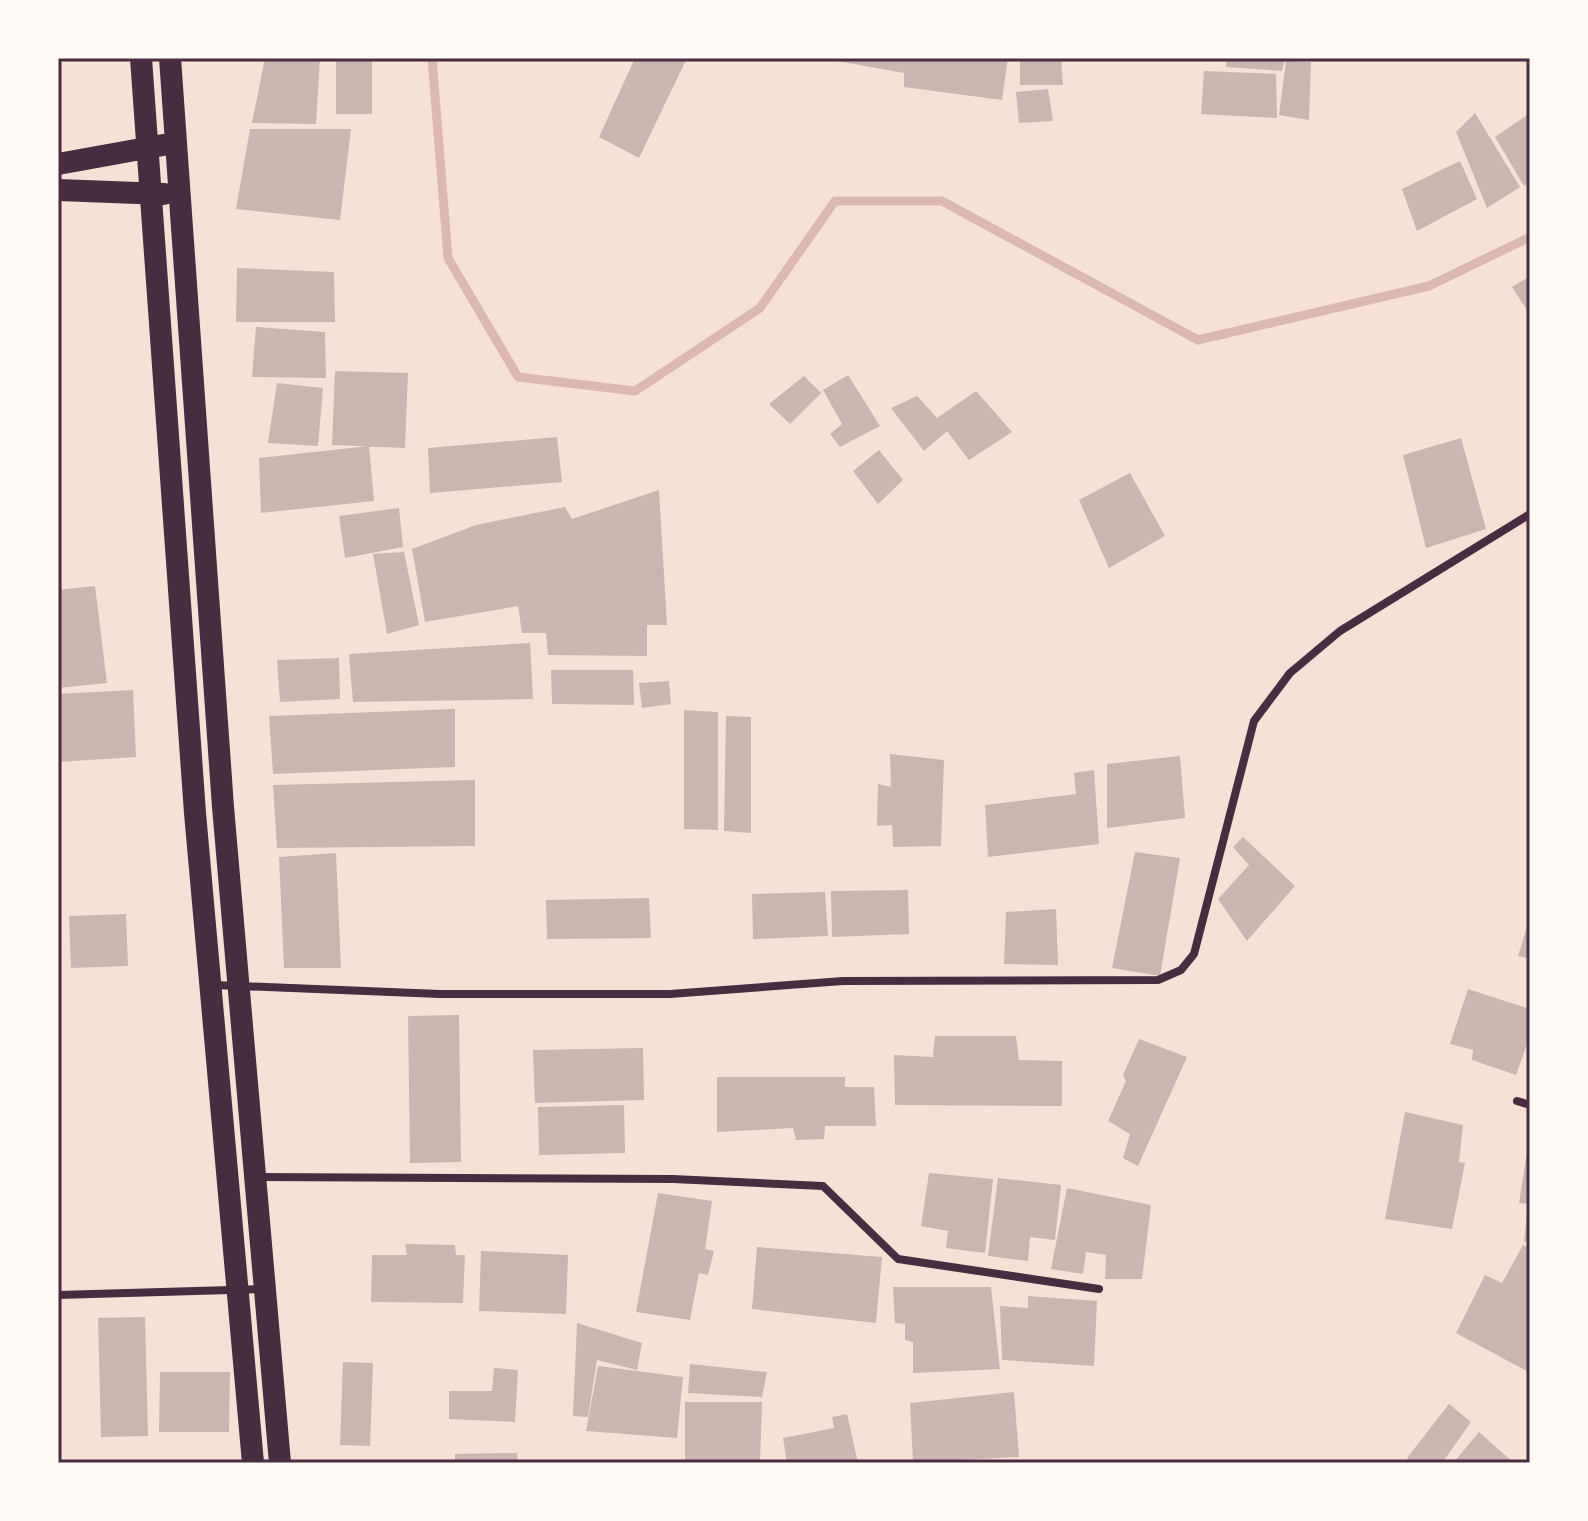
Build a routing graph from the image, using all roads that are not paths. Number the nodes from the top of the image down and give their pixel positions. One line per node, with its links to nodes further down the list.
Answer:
1 (141, 58): 4 (highway)
2 (170, 58): 3 (highway)
3 (176, 144): 4 (highway); 7 (highway)
4 (148, 146): 5 (highway); 8 (highway)
5 (58, 164)
6 (58, 190): 8 (highway)
7 (181, 193): 8 (highway); 10 (highway)
8 (152, 195): 11 (highway)
9 (1530, 514): 10 (street)
10 (237, 984): 11 (street); 14 (highway)
11 (210, 985): 17 (highway)
12 (1517, 1101): 13 (street)
13 (1530, 1105)
14 (254, 1177): 15 (highway); 16 (street)
15 (267, 1289): 17 (street); 20 (highway)
16 (1099, 1289)
17 (239, 1290): 18 (street); 19 (highway)
18 (58, 1295)
19 (253, 1463)
20 (280, 1463)

